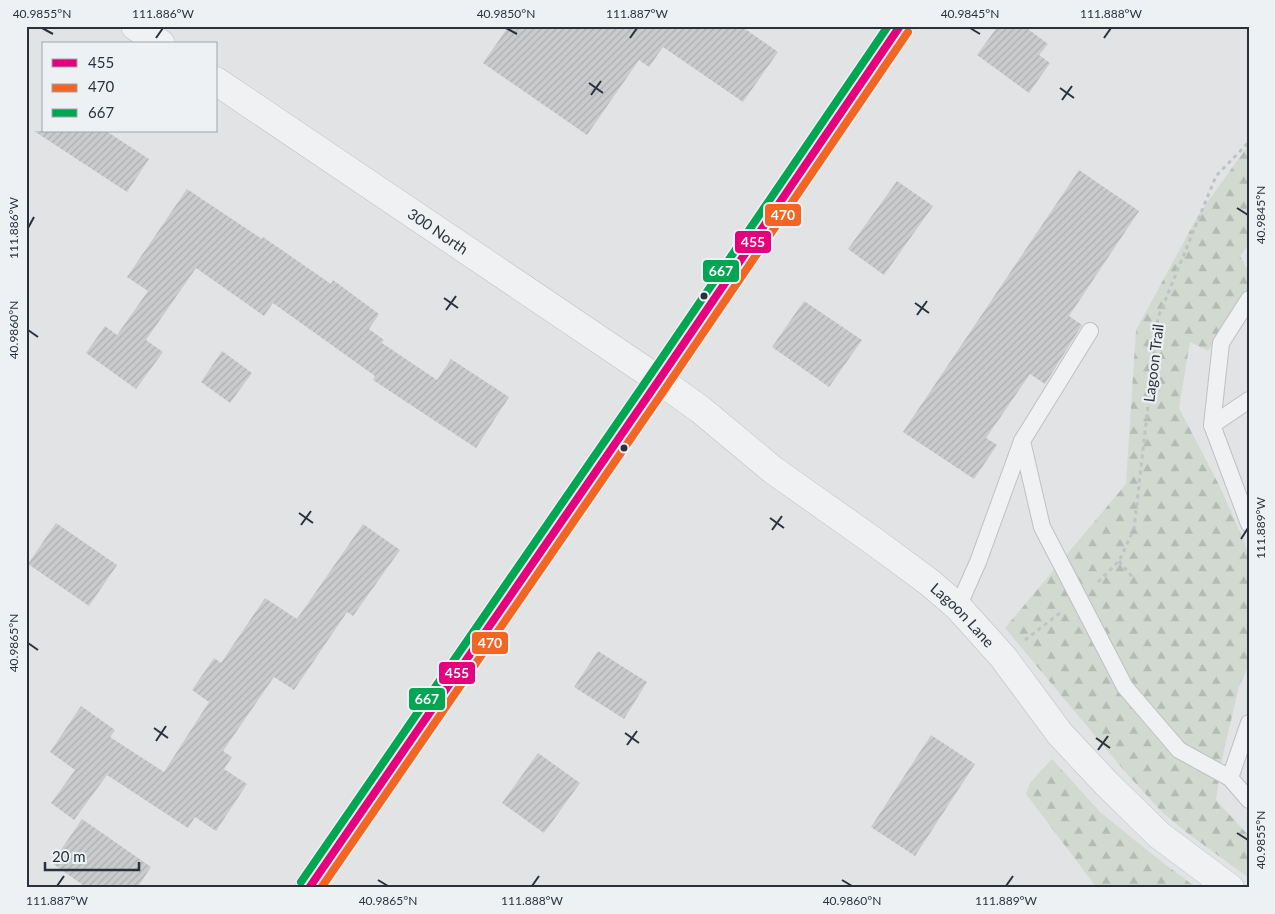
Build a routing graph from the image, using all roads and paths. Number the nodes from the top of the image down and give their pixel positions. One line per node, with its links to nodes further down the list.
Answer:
1 (135, 26): 3 (street)
2 (900, 26): 8 (main road)
3 (158, 42)
4 (218, 82): 8 (street, 300 North)
5 (1249, 142): 13 (path, Lagoon Trail)
6 (1249, 299): 10 (lane)
7 (1090, 331): 11 (lane)
8 (660, 380): 16 (street, Lagoon Lane); 22 (main road)
9 (1249, 400): 10 (lane)
10 (1212, 425): 12 (lane)
11 (1022, 441): 16 (lane); 20 (lane)
12 (1249, 524)
13 (1119, 561): 14 (path); 15 (path, Lagoon Trail)
14 (1134, 579)
15 (1095, 585)
16 (958, 607): 18 (street, Lagoon Lane)
17 (1065, 610): 18 (path)
18 (1003, 657): 23 (street, Lagoon Lane)
19 (1249, 723): 20 (lane)
20 (1230, 778): 21 (lane)
21 (1249, 800)
22 (309, 888)
23 (1230, 888)

